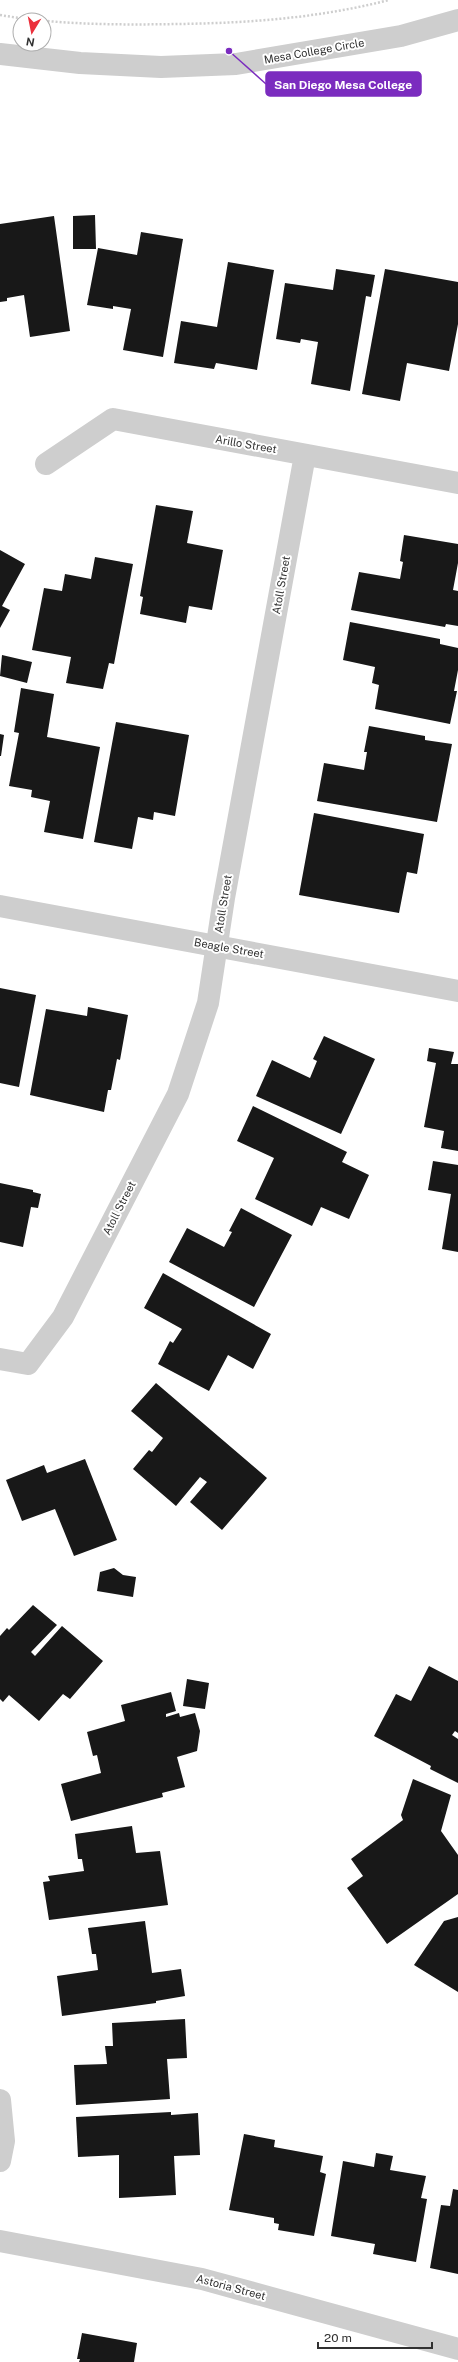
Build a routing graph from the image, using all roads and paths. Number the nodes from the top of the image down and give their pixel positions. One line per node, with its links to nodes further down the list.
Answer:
1 (389, 0): 2 (path)
2 (0, 15)
3 (458, 20): 4 (street, Mesa College Circle)
4 (0, 54)
5 (305, 455): 6 (street, Arillo Street); 7 (street, Arillo Street); 9 (street, Atoll Street)
6 (46, 464)
7 (458, 483)
8 (0, 906): 9 (street, Beagle Street)
9 (216, 946): 10 (street, Beagle Street); 11 (street, Atoll Street)
10 (458, 990)
11 (0, 1358)
12 (0, 2100): 13 (street)
13 (0, 2161)
14 (0, 2241): 15 (street, Astoria Street)
15 (458, 2349)

